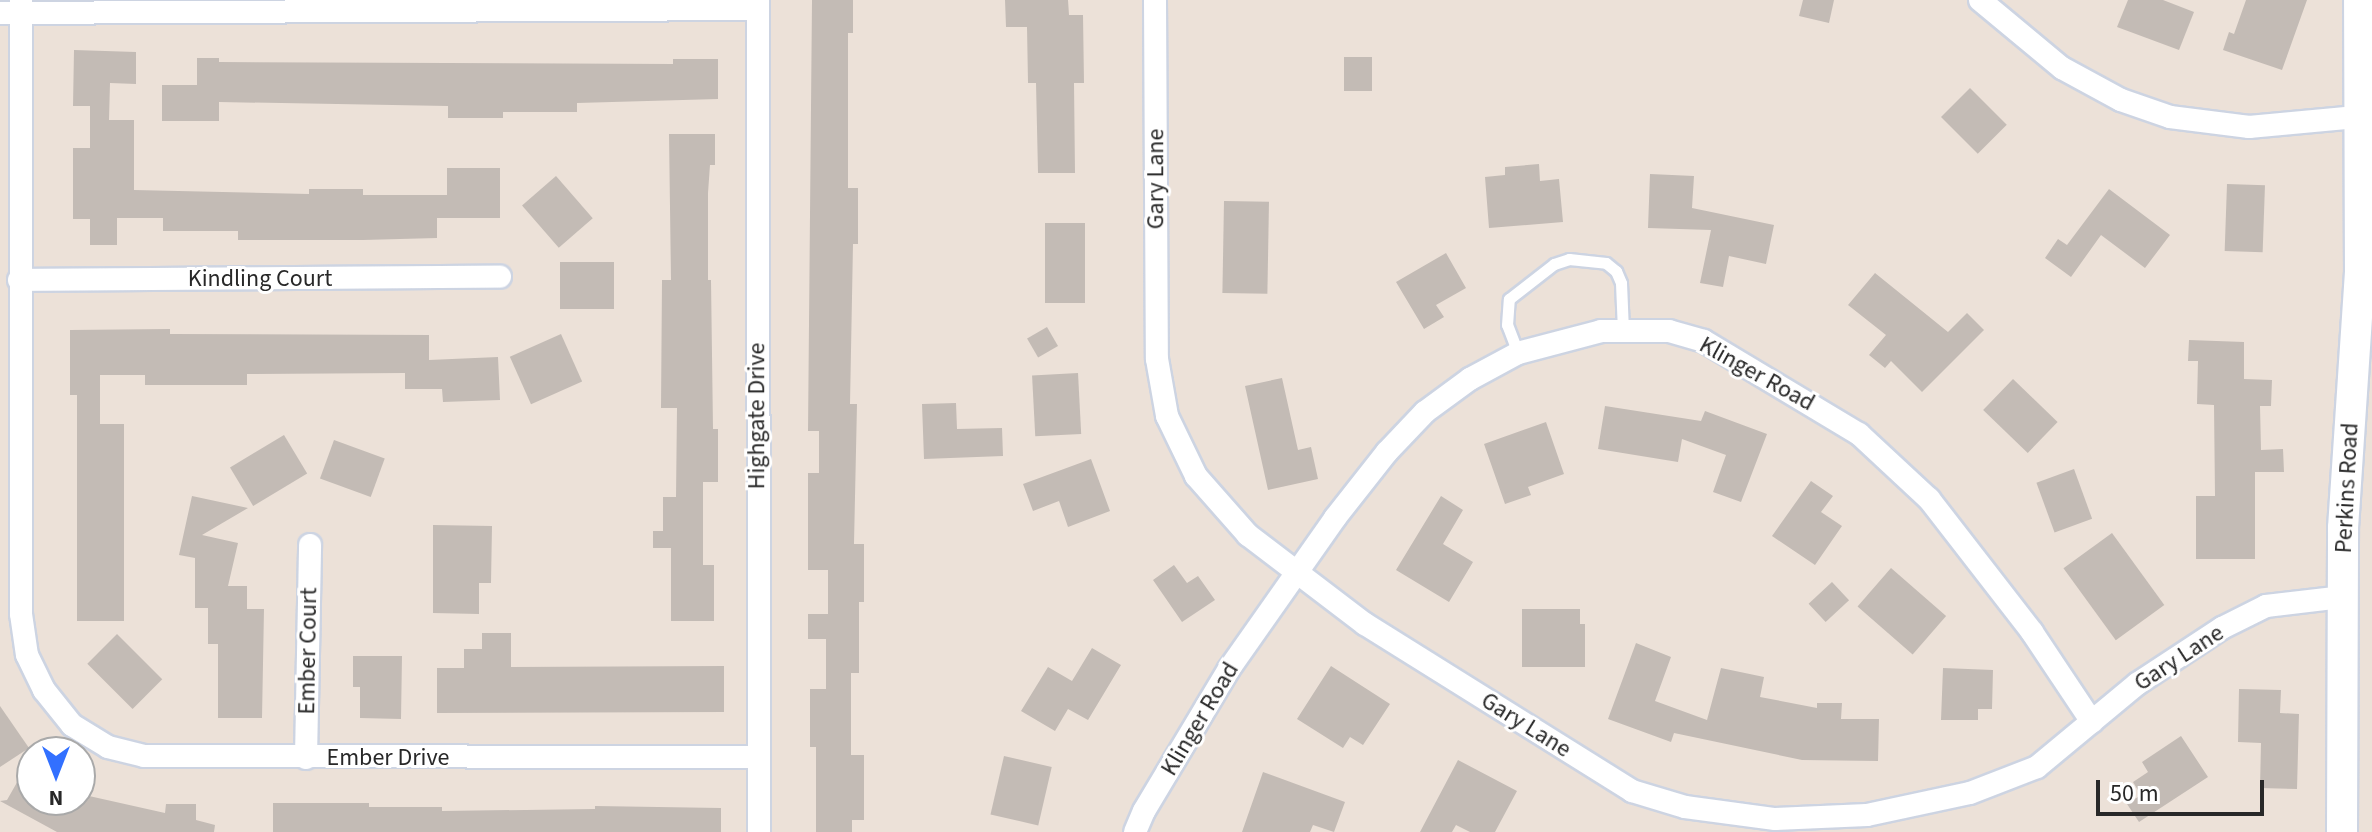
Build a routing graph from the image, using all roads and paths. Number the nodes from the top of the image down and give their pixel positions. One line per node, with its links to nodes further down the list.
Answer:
1 (1155, 0): 12 (street, Gary Lane)
2 (1980, 0): 6 (street)
3 (2359, 0): 6 (main road, Perkins Road)
4 (758, 5): 5 (street); 15 (street, Highgate Drive)
5 (14, 9): 8 (street, Ember Drive)
6 (2357, 117): 13 (main road, Perkins Road)
7 (500, 277): 8 (street, Kindling Court)
8 (19, 280): 16 (street, Ember Drive)
9 (1623, 330): 10 (street, Klinger Road); 10 (lane); 14 (street, Klinger Road)
10 (1518, 353): 12 (street, Klinger Road)
11 (310, 545): 16 (street, Ember Court)
12 (1297, 573): 14 (street, Gary Lane); 18 (street, Klinger Road)
13 (2343, 597): 14 (street, Gary Lane); 19 (main road, Perkins Road)
14 (2092, 722)
15 (757, 757): 16 (street, Ember Drive); 17 (street, Highgate Drive)
16 (306, 758)
17 (759, 832)
18 (1135, 832)
19 (2342, 832)

